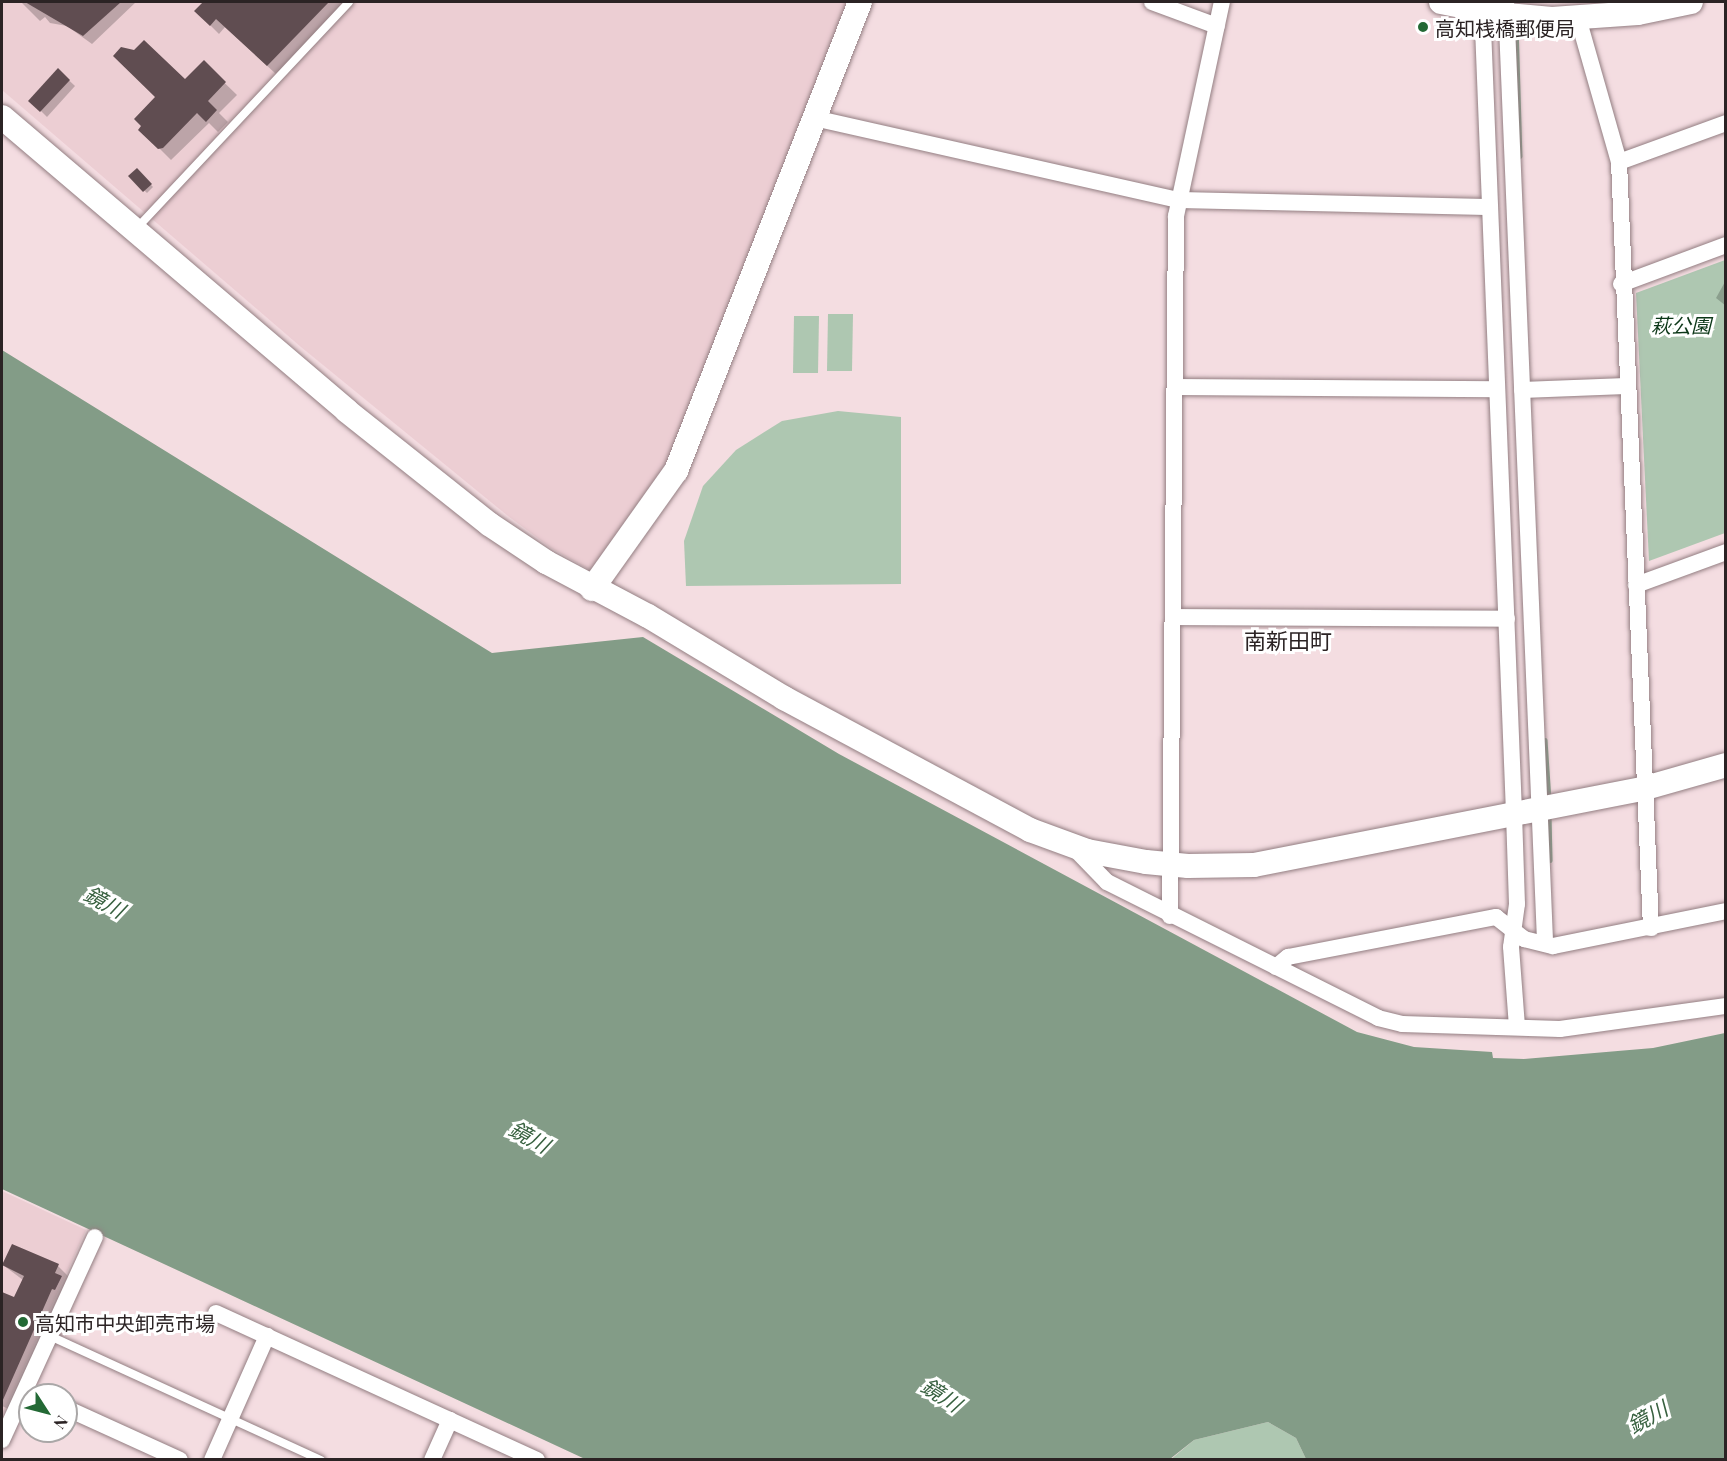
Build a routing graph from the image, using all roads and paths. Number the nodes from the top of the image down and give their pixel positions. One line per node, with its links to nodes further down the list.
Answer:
1 (349, 2): 17 (lane)
2 (860, 2): 12 (street)
3 (1152, 2): 10 (street)
4 (1222, 2): 10 (street)
5 (1441, 2): 7 (street)
6 (1691, 2): 9 (street)
7 (1482, 6): 8 (street); 16 (street)
8 (1507, 8): 9 (street); 23 (street)
9 (1578, 18): 14 (street)
10 (1216, 26): 15 (street)
11 (2, 117): 17 (street)
12 (814, 118): 15 (street); 26 (street)
13 (1725, 123): 14 (street)
14 (1619, 162): 19 (street)
15 (1177, 200): 16 (street); 21 (street)
16 (1489, 207): 22 (street)
17 (133, 232): 26 (street)
18 (1725, 245): 19 (street)
19 (1621, 284): 20 (street)
20 (1626, 386): 23 (street); 25 (street)
21 (1175, 387): 22 (street); 27 (street)
22 (1497, 390): 28 (street)
23 (1522, 390): 31 (street)
24 (1725, 552): 25 (street)
25 (1636, 585): 30 (street)
26 (592, 589): 33 (street)
27 (1173, 617): 28 (street); 34 (street)
28 (1507, 619): 32 (street)
29 (1725, 765): 30 (street)
30 (1642, 789): 31 (street); 38 (street)
31 (1540, 809): 32 (street); 39 (street)
32 (1514, 814): 34 (street); 37 (street)
33 (1072, 845): 34 (street); 36 (street)
34 (1170, 865): 36 (street)
35 (1725, 912): 38 (street)
36 (1170, 916): 40 (street)
37 (1511, 926): 39 (street); 40 (street); 42 (street)
38 (1651, 928): 39 (street)
39 (1545, 941)
40 (1276, 968): 42 (street)
41 (1725, 1006): 42 (street)
42 (1517, 1027)
43 (95, 1237): 45 (street)
44 (216, 1313): 46 (street)
45 (50, 1336): 47 (street); 51 (lane)
46 (267, 1336): 51 (street); 52 (street)
47 (34, 1383)
48 (18, 1405): 50 (street)
49 (78, 1413): 54 (street)
50 (7, 1416): 53 (street)
51 (231, 1418): 55 (street); 56 (lane)
52 (450, 1420): 57 (street); 58 (street)
53 (2, 1440)
54 (180, 1460)
55 (212, 1460)
56 (321, 1460)
57 (432, 1460)
58 (537, 1460)

